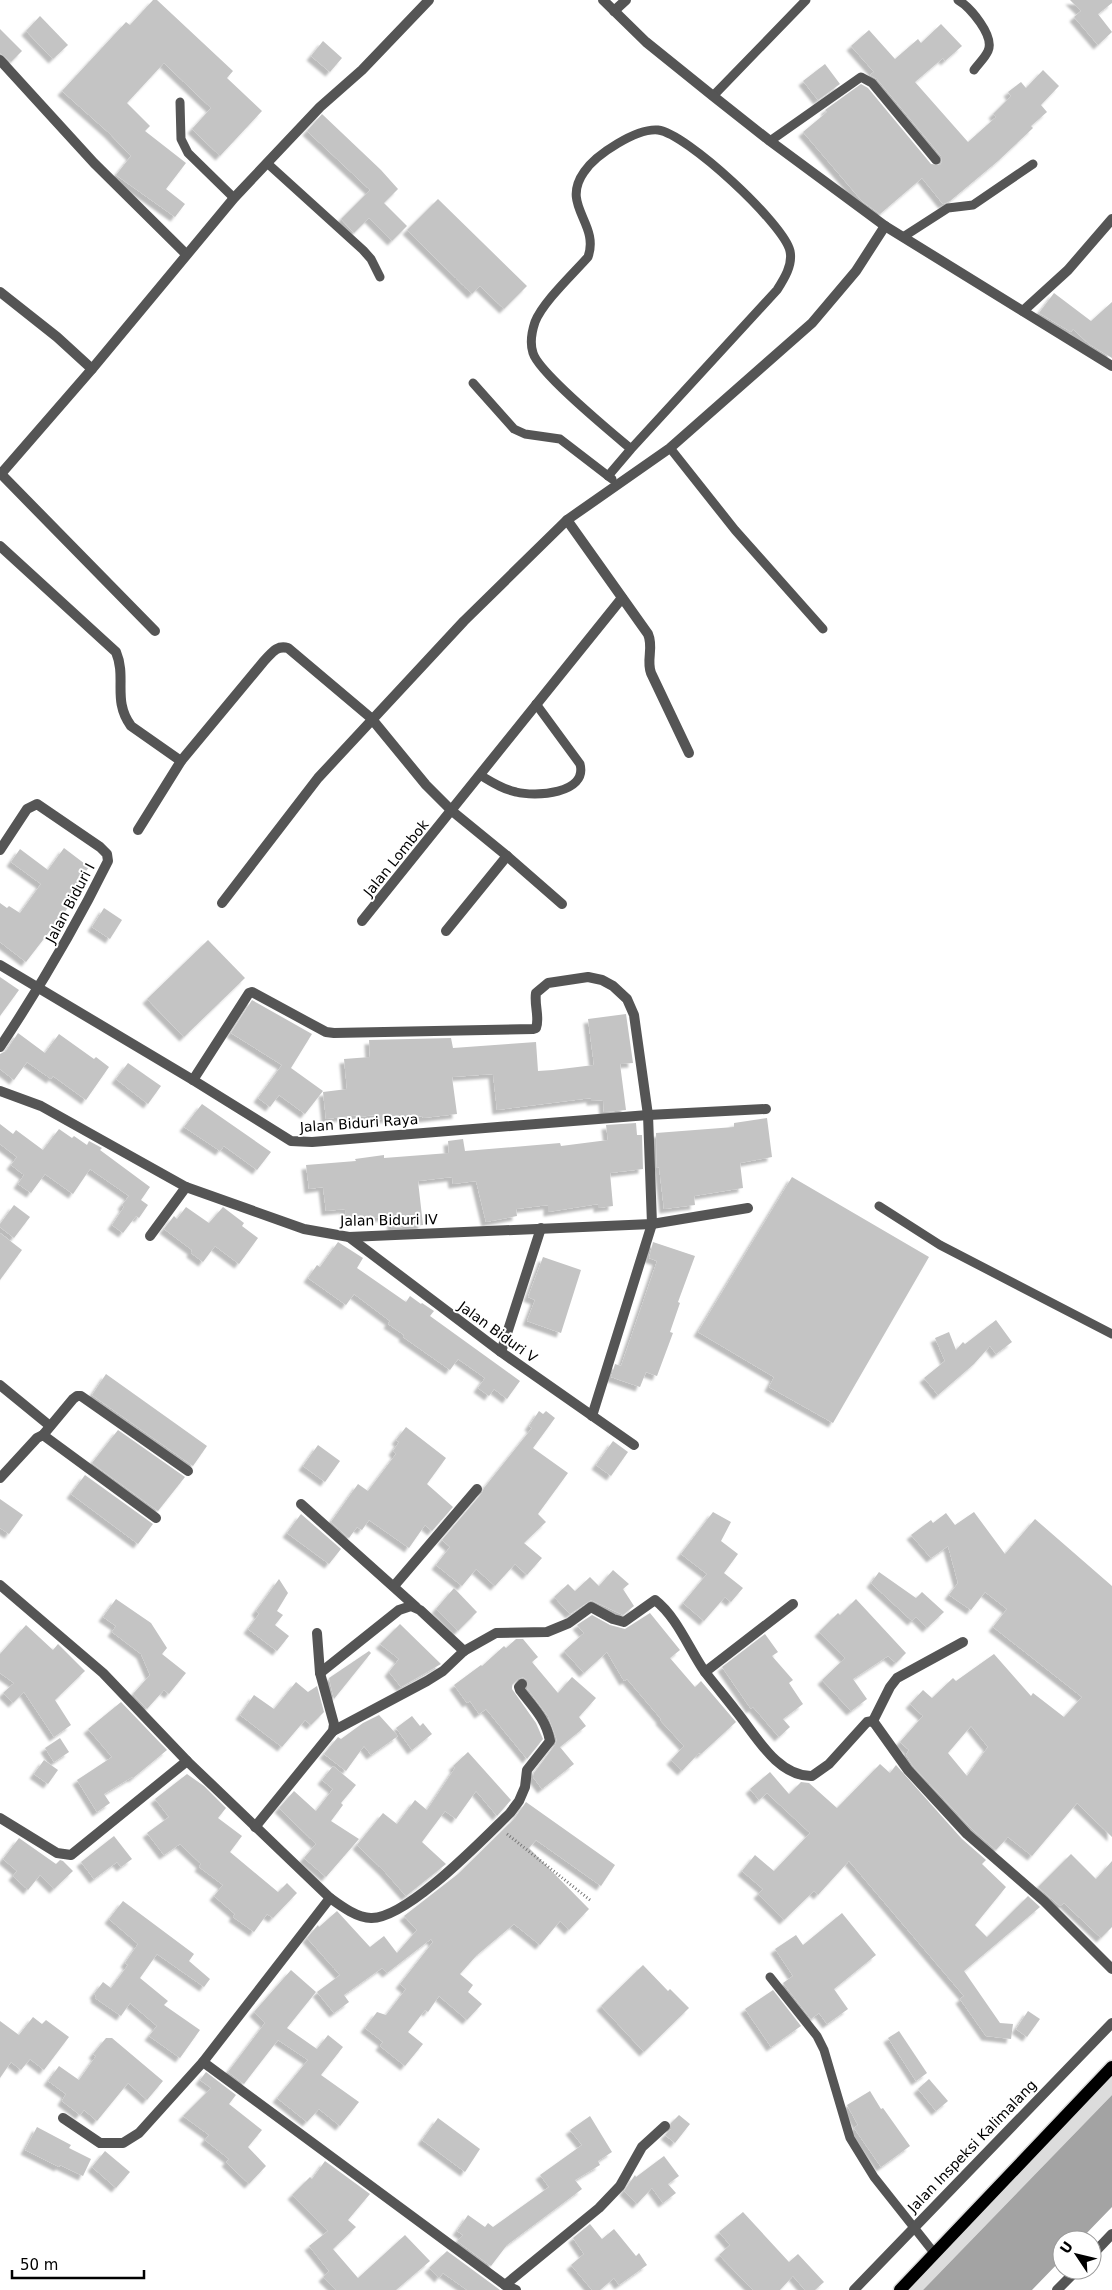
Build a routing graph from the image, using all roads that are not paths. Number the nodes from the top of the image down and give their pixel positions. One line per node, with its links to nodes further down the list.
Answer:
1 (429, 0): 13 (street)
2 (602, 0): 6 (street)
3 (626, 0): 6 (street)
4 (806, 0): 9 (lane)
5 (958, 0): 8 (lane)
6 (614, 11): 9 (street)
7 (0, 60): 19 (street)
8 (974, 70)
9 (713, 96): 11 (street)
10 (180, 102): 15 (lane)
11 (770, 141): 12 (lane); 17 (street)
12 (936, 160)
13 (267, 163): 15 (street); 20 (lane)
14 (1033, 164): 18 (lane)
15 (234, 198): 19 (street)
16 (1112, 219): 22 (street)
17 (885, 226): 18 (street); 26 (street)
18 (903, 237): 22 (street)
19 (186, 254): 24 (street)
20 (380, 277)
21 (0, 292): 24 (street)
22 (1023, 311): 23 (street)
23 (1112, 366)
24 (92, 369): 28 (street)
25 (473, 383): 29 (lane)
26 (670, 448): 30 (street); 34 (lane)
27 (631, 449): 27 (lane); 29 (lane)
28 (0, 475): 35 (street)
29 (608, 476): 30 (lane)
30 (618, 485): 31 (street)
31 (567, 520): 33 (street); 37 (street)
32 (0, 546): 39 (street)
33 (622, 598): 36 (street, Jalan Lombok); 38 (street)
34 (823, 629)
35 (155, 631)
36 (536, 704): 40 (street, Jalan Lombok); 40 (lane)
37 (372, 718): 39 (street); 41 (street); 45 (street)
38 (689, 752)
39 (181, 761): 42 (street)
40 (480, 775): 41 (street, Jalan Lombok)
41 (452, 811): 44 (street); 47 (street, Jalan Lombok)
42 (138, 830)
43 (0, 850): 50 (street, Jalan Biduri I)
44 (507, 856): 46 (street); 48 (street)
45 (222, 903)
46 (562, 904)
47 (362, 921)
48 (446, 932)
49 (0, 965): 50 (street, Jalan Biduri Raya)
50 (39, 988): 51 (street); 52 (street, Jalan Biduri Raya)
51 (0, 1047)
52 (193, 1080): 55 (street, Jalan Biduri Raya); 55 (street)
53 (0, 1091): 56 (street, Jalan Biduri IV)
54 (766, 1109): 55 (street, Jalan Biduri Raya)
55 (648, 1115): 59 (street)
56 (186, 1187): 61 (street); 62 (street, Jalan Biduri IV)
57 (879, 1206): 63 (lane)
58 (748, 1208): 59 (street, Jalan Biduri IV)
59 (652, 1224): 60 (street, Jalan Biduri IV); 66 (street)
60 (541, 1228): 62 (street, Jalan Biduri IV); 64 (street)
61 (150, 1236)
62 (349, 1237): 64 (street, Jalan Biduri V)
63 (1112, 1334)
64 (501, 1352): 66 (street, Jalan Biduri V)
65 (0, 1386): 67 (street)
66 (592, 1416): 69 (street, Jalan Biduri V)
67 (50, 1426): 68 (street); 71 (street)
68 (43, 1435): 70 (street); 75 (street)
69 (634, 1445)
70 (4, 1465): 72 (street)
71 (188, 1471)
72 (0, 1478)
73 (477, 1489): 77 (street)
74 (301, 1504): 77 (street)
75 (156, 1518)
76 (0, 1584): 88 (street)
77 (394, 1586): 79 (street)
78 (793, 1604): 83 (street)
79 (416, 1607): 82 (street); 84 (street)
80 (317, 1633): 84 (street)
81 (963, 1642): 86 (street)
82 (464, 1651): 83 (street); 87 (street)
83 (705, 1672): 86 (street)
84 (320, 1673): 87 (street)
85 (522, 1684): 91 (street)
86 (873, 1721): 92 (street)
87 (333, 1731): 90 (street)
88 (187, 1761): 89 (street); 90 (street)
89 (0, 1818)
90 (255, 1827): 91 (street)
91 (330, 1898): 95 (street)
92 (1112, 1969)
93 (770, 1977): 99 (lane)
94 (1112, 2023): 99 (street, Jalan Inspeksi Kalimalang)
95 (203, 2062): 97 (street); 104 (street)
96 (1112, 2067): 102 (main road)
97 (63, 2118)
98 (665, 2126): 104 (street)
99 (914, 2228): 102 (lane); 106 (street, Jalan Inspeksi Kalimalang)
100 (1112, 2234): 101 (street)
101 (1102, 2244)
102 (934, 2254): 107 (main road)
103 (1067, 2280): 108 (street)
104 (505, 2285): 105 (street)
105 (516, 2290)
106 (854, 2290)
107 (900, 2290)
108 (1057, 2290)

